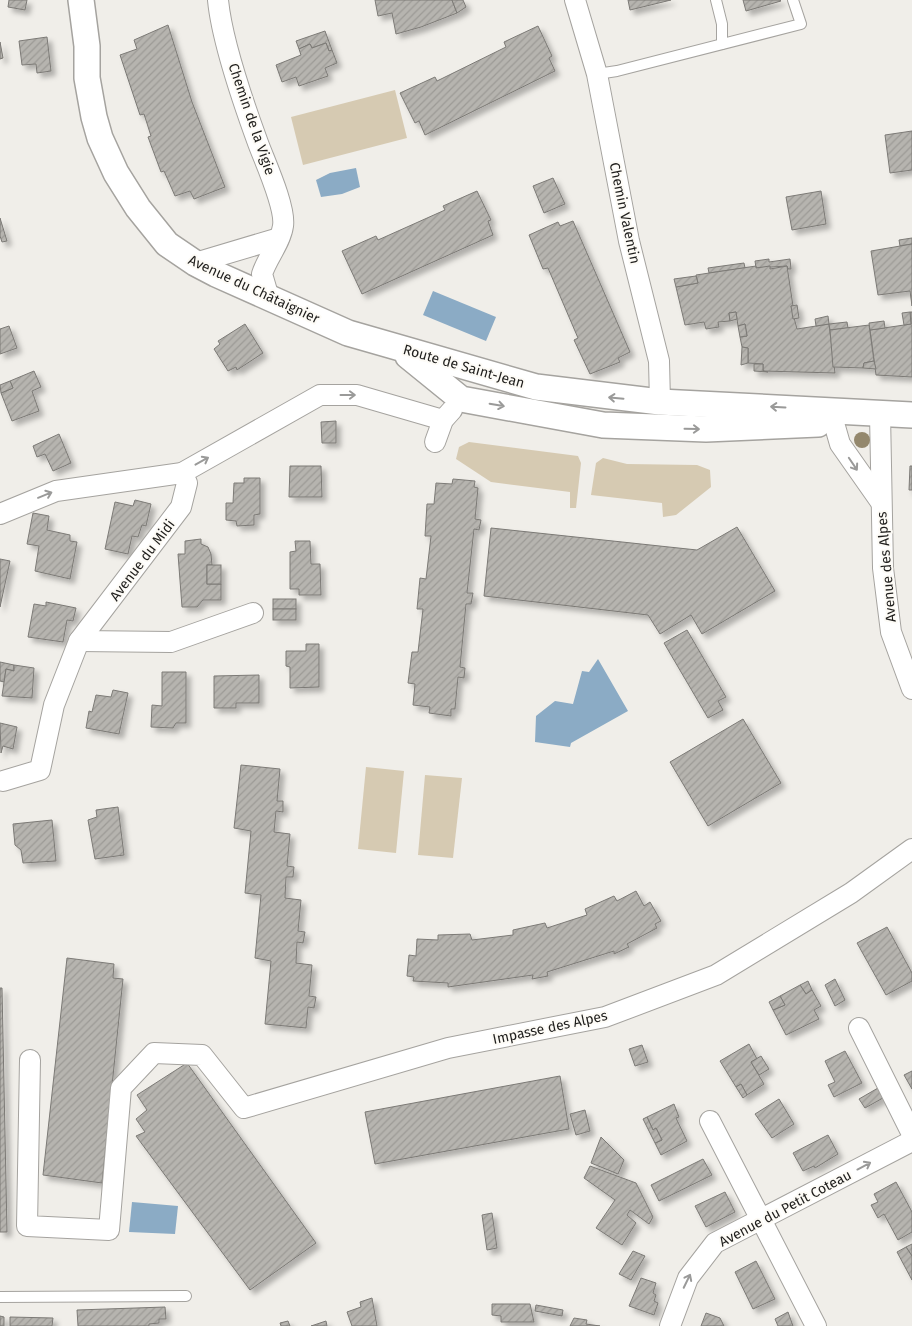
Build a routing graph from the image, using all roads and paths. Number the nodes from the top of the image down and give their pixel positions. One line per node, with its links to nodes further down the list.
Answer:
1 (81, 0): 9 (street, Avenue du Châtaignier)
2 (218, 0): 8 (street, Chemin de la Vigie)
3 (575, 0): 7 (street, Chemin Valentin)
4 (716, 0): 6 (lane)
5 (793, 0): 6 (lane)
6 (722, 44): 7 (lane)
7 (597, 74): 14 (street, Chemin Valentin)
8 (279, 238): 9 (street); 10 (street, Chemin de la Vigie)
9 (195, 263): 10 (street, Avenue du Châtaignier)
10 (269, 298): 11 (street, Avenue du Châtaignier)
11 (397, 347): 12 (street, Route de Saint-Jean); 13 (street, Route de Saint-Jean)
12 (536, 387): 13 (street); 14 (street, Route de Saint-Jean, one-way to 12)
13 (461, 399): 18 (street); 19 (street, Route de Saint-Jean, one-way to 19)
14 (660, 402): 17 (street, Route de Saint-Jean, one-way to 14); 19 (street, Chemin Valentin)
15 (880, 414): 16 (street, Route de Saint-Jean); 17 (street, Route de Saint-Jean); 22 (street, Avenue des Alpes)
16 (912, 415)
17 (836, 417): 19 (street, Route de Saint-Jean, one-way to 17); 22 (street, Avenue des Alpes, one-way to 22)
18 (443, 420): 20 (street); 21 (street, one-way to 18)
19 (658, 428)
20 (435, 442)
21 (182, 473): 23 (street, one-way to 21); 25 (street, Avenue du Midi)
22 (880, 501): 26 (street, Avenue des Alpes)
23 (0, 514)
24 (253, 613): 25 (street)
25 (79, 641): 27 (street, Avenue du Midi)
26 (912, 689)
27 (3, 781)
28 (912, 849): 30 (street, Impasse des Alpes)
29 (859, 1028): 32 (street)
30 (30, 1060)
31 (710, 1121): 34 (street)
32 (912, 1134)
33 (912, 1141): 34 (street, Avenue du Petit Coteau, one-way to 33)
34 (761, 1220): 37 (street, Avenue du Petit Coteau, one-way to 34); 38 (street)
35 (186, 1296): 36 (lane)
36 (0, 1297)
37 (670, 1326)
38 (816, 1326)

